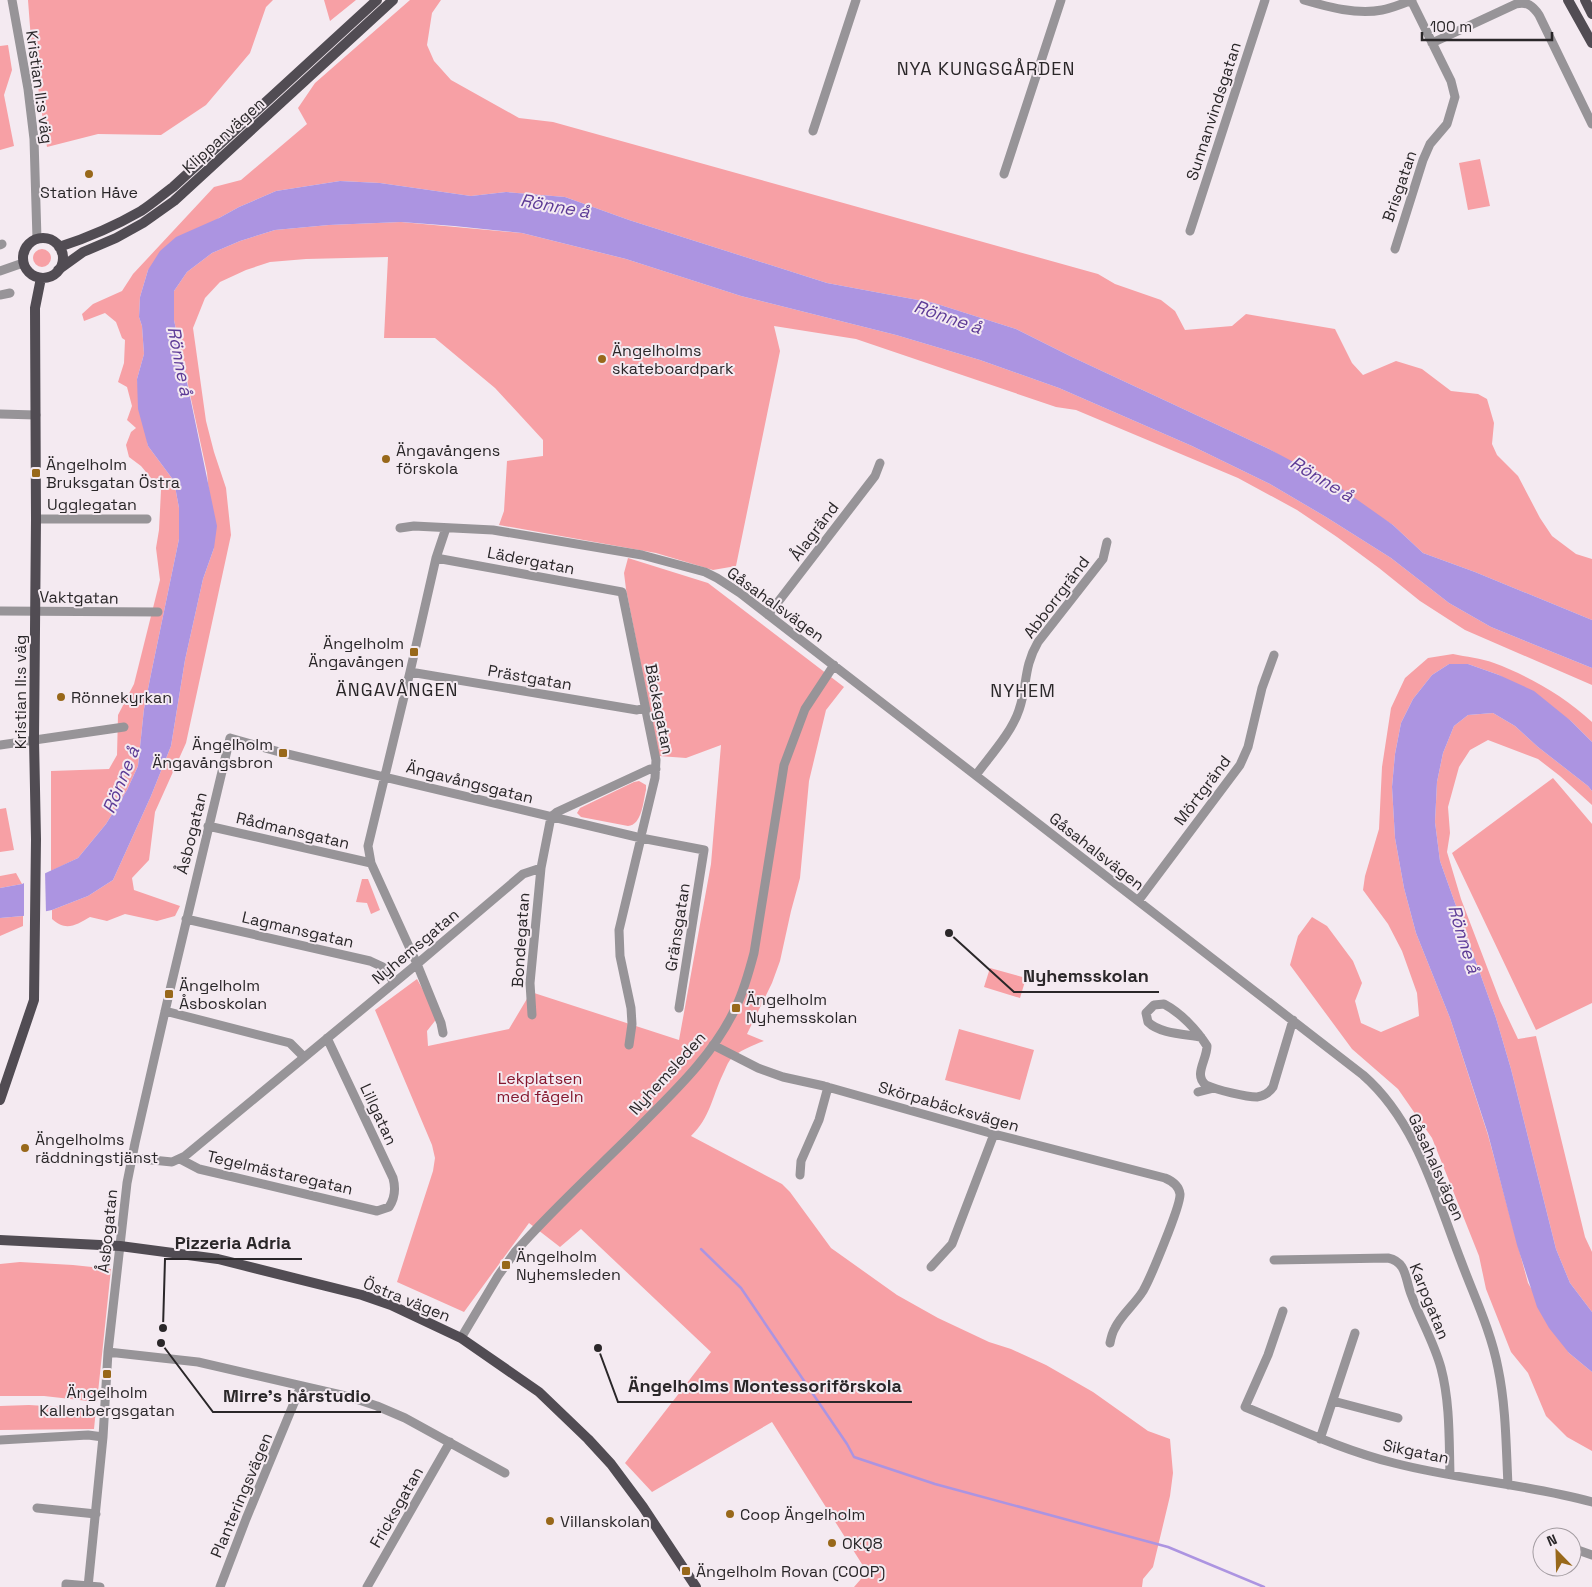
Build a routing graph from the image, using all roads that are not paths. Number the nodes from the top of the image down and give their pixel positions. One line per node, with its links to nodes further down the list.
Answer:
1 (12, 0): 18 (street, Kristian II:s väg)
2 (377, 0): 19 (main road, Klippanvägen)
3 (392, 0): 22 (main road, Klippanvägen)
4 (856, 0): 15 (street)
5 (1061, 0): 16 (street)
6 (1264, 0): 17 (street, Sunnanvindsgatan)
7 (1304, 0): 8 (street)
8 (1411, 0): 12 (street, Brisgatan)
9 (1568, 0): 13 (main road)
10 (1585, 0): 11 (main road)
11 (1592, 14)
12 (1432, 43): 14 (street); 20 (street, Brisgatan)
13 (1592, 43)
14 (1592, 124)
15 (813, 131)
16 (1004, 174)
17 (1190, 230)
18 (37, 239): 19 (main road); 21 (main road)
19 (59, 247): 22 (main road)
20 (1395, 249)
21 (23, 263): 23 (street); 24 (main road)
22 (58, 270): 24 (main road, Klippanvägen)
23 (0, 272)
24 (41, 278): 28 (main road, Kristian II:s väg)
25 (10, 293): 26 (street)
26 (0, 295)
27 (0, 414): 28 (street)
28 (36, 415): 31 (main road, Kristian II:s väg)
29 (880, 463): 40 (street, Ålagränd)
30 (147, 518): 31 (street, Ugglegatan)
31 (36, 519): 38 (main road, Kristian II:s väg)
32 (400, 528): 33 (street, Gåsahalsvägen)
33 (446, 528): 35 (street); 40 (street, Gåsahalsvägen)
34 (1106, 542): 50 (street, Abborrgränd)
35 (436, 558): 36 (street, Lädergatan); 43 (street)
36 (622, 592): 44 (street, Bäckagatan)
37 (0, 611): 38 (street, Vaktgatan)
38 (36, 611): 39 (street, Vaktgatan); 47 (main road, Kristian II:s väg)
39 (158, 612)
40 (768, 615): 42 (street, Gåsahalsvägen)
41 (1274, 655): 58 (street, Mörtgränd)
42 (834, 666): 50 (street, Gåsahalsvägen); 70 (street, Nyhemsleden)
43 (410, 672): 44 (street, Prästgatan); 51 (street)
44 (644, 708): 49 (street, Bäckagatan)
45 (124, 727): 47 (street)
46 (230, 738): 51 (street, Ängavångsgatan); 53 (street, Åsbogatan)
47 (34, 740): 48 (street); 75 (main road, Kristian II:s väg)
48 (0, 745)
49 (656, 769): 52 (street); 54 (street, Bäckagatan)
50 (976, 775): 58 (street, Gåsahalsvägen)
51 (385, 776): 52 (street, Ängavångsgatan); 56 (street)
52 (551, 817): 54 (street, Ängavångsgatan); 57 (street)
53 (208, 826): 56 (street, Rådmansgatan); 59 (street, Åsbogatan)
54 (641, 835): 55 (street, Ängavångsgatan); 69 (street, Bäckagatan)
55 (704, 850): 62 (street, Gränsgatan)
56 (371, 863): 60 (street)
57 (541, 868): 60 (street, Nyhemsgatan); 64 (street, Bondegatan)
58 (1138, 902): 65 (street, Gåsahalsvägen)
59 (186, 919): 61 (street, Lagmansgatan); 63 (street, Åsbogatan)
60 (417, 964): 61 (street, Nyhemsgatan); 66 (street)
61 (394, 982): 68 (street, Nyhemsgatan)
62 (679, 1008)
63 (165, 1011): 71 (street); 77 (street, Åsbogatan)
64 (532, 1015)
65 (1293, 1020): 73 (street); 99 (street, Gåsahalsvägen)
66 (443, 1033)
67 (1201, 1037): 67 (street); 73 (street)
68 (327, 1038): 71 (street, Nyhemsgatan); 80 (street, Lillgatan)
69 (629, 1045)
70 (713, 1045): 72 (street, Skörpabäcksvägen); 87 (street, Nyhemsleden)
71 (304, 1057): 78 (street, Nyhemsgatan)
72 (828, 1087): 76 (street, Skörpabäcksvägen); 79 (street)
73 (1214, 1088): 74 (street)
74 (1198, 1092)
75 (0, 1100)
76 (994, 1134): 84 (street); 88 (street, Skörpabäcksvägen)
77 (132, 1158): 78 (street, Tegelmästaregatan); 82 (street, Åsbogatan)
78 (180, 1159): 80 (street, Tegelmästaregatan)
79 (800, 1174)
80 (391, 1204)
81 (0, 1240): 82 (main road, Östra vägen)
82 (120, 1246): 87 (main road, Östra vägen); 89 (street, Åsbogatan)
83 (1274, 1260): 98 (street, Karpgatan)
84 (931, 1267)
85 (1283, 1311): 94 (street, Sikgatan)
86 (1355, 1333): 91 (street)
87 (461, 1338): 108 (main road, Östra vägen)
88 (1110, 1343)
89 (108, 1352): 90 (street); 93 (street, Åsbogatan)
90 (301, 1386): 96 (street); 106 (street, Planteringsvägen)
91 (1333, 1401): 92 (street, Sikgatan); 94 (street)
92 (1398, 1418)
93 (103, 1437): 95 (street); 102 (street, Åsbogatan)
94 (1320, 1439): 98 (street, Sikgatan)
95 (0, 1440)
96 (450, 1442): 97 (street); 107 (street, Fricksgatan)
97 (506, 1473)
98 (1450, 1474): 99 (street, Sikgatan)
99 (1508, 1485): 100 (street, Sikgatan)
100 (1592, 1502)
101 (37, 1508): 102 (street)
102 (96, 1514): 103 (street, Åsbogatan)
103 (88, 1586): 104 (street); 105 (street)
104 (66, 1587)
105 (100, 1587)
106 (220, 1587)
107 (367, 1587)
108 (696, 1587)

